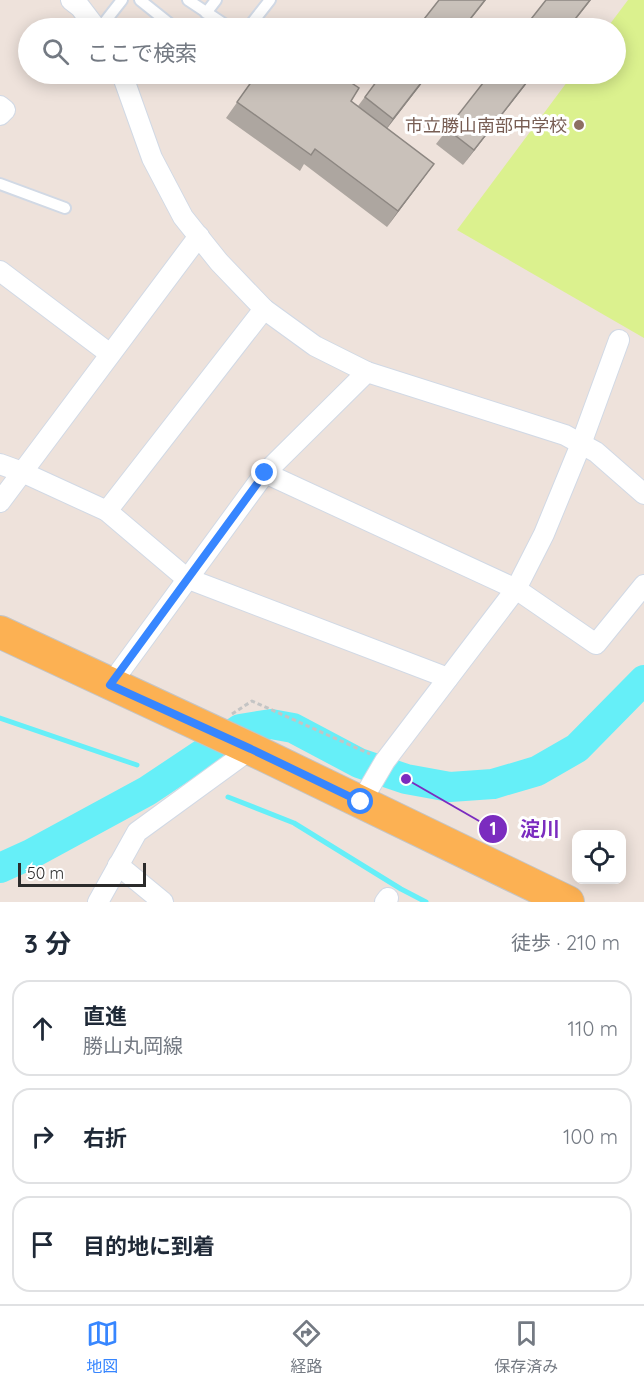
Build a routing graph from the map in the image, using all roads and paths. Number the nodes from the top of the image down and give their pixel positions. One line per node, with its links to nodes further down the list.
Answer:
1 (122, 0): 8 (lane)
2 (140, 0): 9 (lane)
3 (188, 0): 6 (lane)
4 (270, 0): 11 (lane)
5 (79, 2): 7 (street)
6 (210, 4): 10 (lane)
7 (91, 18)
8 (107, 18)
9 (162, 18)
10 (222, 18)
11 (256, 18)
12 (126, 84): 17 (street)
13 (0, 106): 14 (street)
14 (0, 116)
15 (0, 184): 16 (lane)
16 (65, 208)
17 (199, 236): 19 (street); 21 (street)
18 (0, 271): 21 (street)
19 (264, 309): 22 (street); 29 (street)
20 (619, 340): 23 (street)
21 (110, 354): 25 (street)
22 (367, 372): 23 (street); 26 (street)
23 (581, 444): 27 (street); 32 (street)
24 (0, 464): 25 (street)
25 (22, 472): 28 (street); 29 (street)
26 (265, 473): 30 (street); 32 (street)
27 (644, 494)
28 (0, 502)
29 (107, 511): 30 (street)
30 (186, 578): 34 (street); 35 (street)
31 (644, 585): 32 (street)
32 (516, 589): 34 (street)
33 (0, 632): 35 (main road)
34 (448, 678): 38 (street)
35 (110, 685): 36 (main road)
36 (210, 731): 37 (main road); 38 (path)
37 (246, 747): 39 (main road); 40 (street)
38 (385, 760): 39 (street)
39 (364, 796): 43 (main road)
40 (117, 865): 41 (street); 42 (street)
41 (98, 902)
42 (163, 902)
43 (567, 902)

